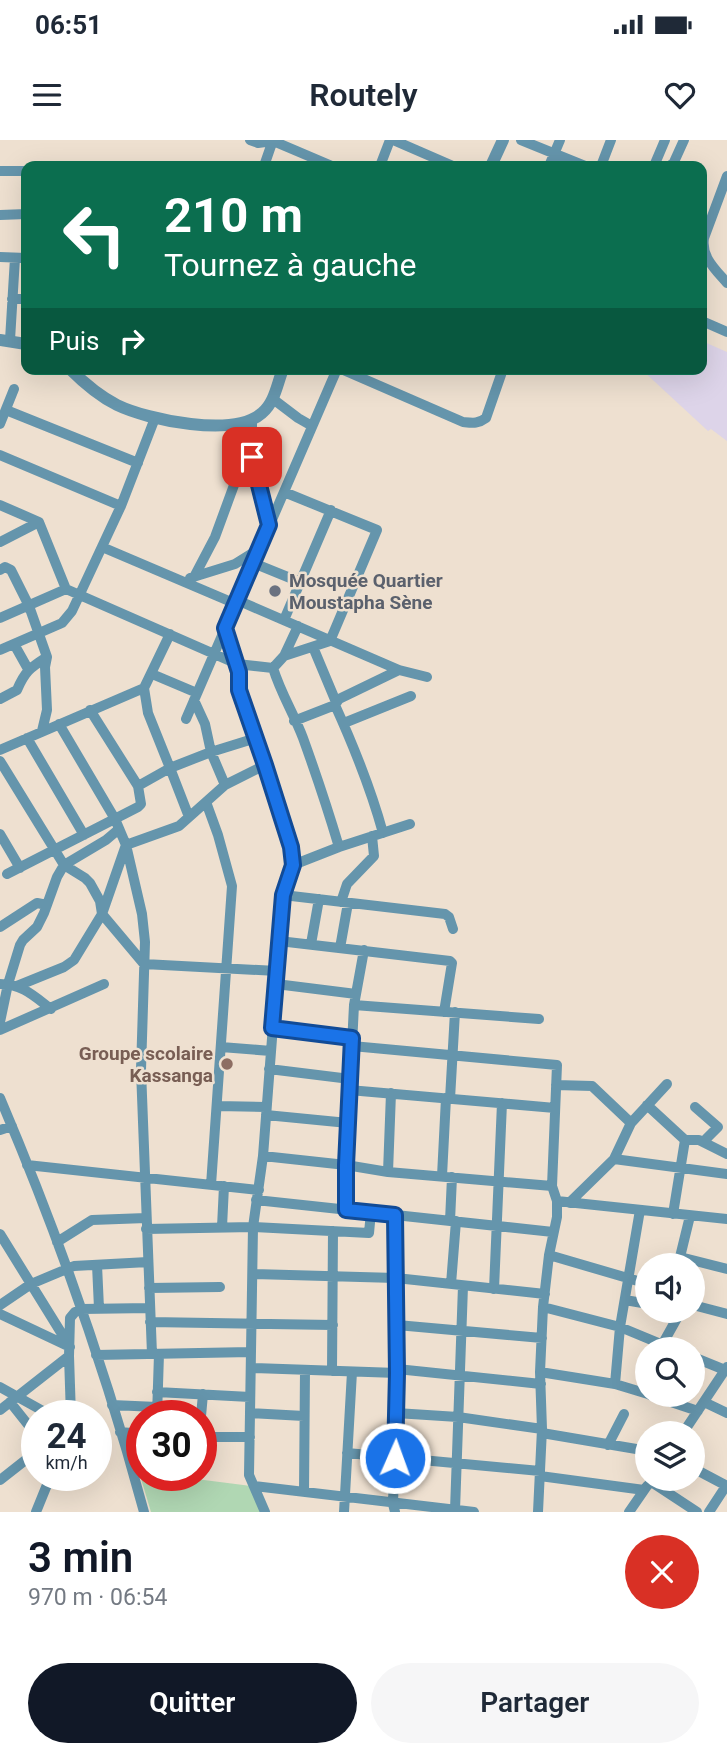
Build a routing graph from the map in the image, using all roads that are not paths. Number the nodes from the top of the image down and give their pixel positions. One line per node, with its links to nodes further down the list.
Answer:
1 (250, 140): 9 (street)
2 (391, 140): 13 (street); 14 (street)
3 (503, 140): 15 (street)
4 (521, 140): 10 (street)
5 (561, 140): 10 (street)
6 (611, 140): 18 (street)
7 (665, 140): 19 (street)
8 (684, 140): 20 (street)
9 (273, 141): 11 (street); 12 (street)
10 (554, 155): 16 (street); 17 (street)
11 (266, 161)
12 (318, 161)
13 (382, 161)
14 (441, 161)
15 (493, 161)
16 (551, 161)
17 (571, 161)
18 (603, 161)
19 (656, 161)
20 (674, 161)
21 (0, 171): 22 (street)
22 (21, 171)
23 (726, 178): 26 (street)
24 (21, 214): 25 (street)
25 (0, 215)
26 (707, 230)
27 (707, 256): 31 (street)
28 (0, 257): 29 (street)
29 (15, 258): 30 (street); 32 (street)
30 (21, 258)
31 (727, 283)
32 (12, 299): 33 (street); 36 (street)
33 (21, 299)
34 (707, 323): 35 (street)
35 (727, 332)
36 (5, 340)
37 (76, 375): 45 (street)
38 (280, 375): 43 (street)
39 (336, 375): 48 (street)
40 (353, 375): 41 (street)
41 (501, 375)
42 (14, 389): 44 (street)
43 (272, 398): 46 (street); 48 (street)
44 (6, 410): 47 (street); 51 (street)
45 (155, 418): 46 (street); 51 (street)
46 (252, 420): 49 (street)
47 (0, 424)
48 (312, 426): 52 (street)
49 (253, 436): 57 (street); 63 (street)
50 (0, 455): 54 (street)
51 (138, 463): 54 (street)
52 (284, 492): 55 (street); 57 (street)
53 (0, 505): 56 (street)
54 (121, 506): 59 (street)
55 (331, 510): 65 (street); 76 (street)
56 (39, 522): 58 (street); 66 (street)
57 (269, 525): 60 (street)
58 (0, 542)
59 (102, 547): 64 (street); 67 (street)
60 (259, 549): 61 (street); 63 (street)
61 (253, 563): 65 (street); 68 (street)
62 (0, 570): 69 (street)
63 (194, 577): 64 (street)
64 (179, 580): 68 (street)
65 (300, 582): 71 (street)
66 (66, 589): 67 (street); 69 (street)
67 (79, 594): 74 (street); 75 (street)
68 (236, 602): 71 (street); 73 (street)
69 (29, 606): 70 (street); 74 (street)
70 (0, 618)
71 (284, 620): 72 (street)
72 (298, 626): 76 (street); 81 (street)
73 (225, 628): 80 (street); 83 (street)
74 (39, 633): 77 (street); 82 (street)
75 (170, 634): 80 (street); 87 (street)
76 (330, 641): 78 (street); 86 (street)
77 (14, 644): 79 (street); 85 (street)
78 (313, 646): 81 (street); 93 (street)
79 (0, 650)
80 (214, 653): 83 (street); 91 (street)
81 (284, 656): 84 (street)
82 (47, 657): 85 (street); 99 (street)
83 (237, 664): 84 (street); 101 (street)
84 (273, 668): 96 (street)
85 (28, 669): 92 (street)
86 (399, 670): 88 (street); 93 (street)
87 (152, 674): 89 (street); 91 (street)
88 (427, 677)
89 (144, 688): 94 (street); 106 (street)
90 (411, 696): 97 (street)
91 (196, 697): 95 (street); 103 (street)
92 (0, 699)
93 (336, 703): 96 (street); 97 (street)
94 (90, 710): 98 (street); 108 (street)
95 (186, 719)
96 (295, 721): 118 (street)
97 (344, 723): 113 (street)
98 (59, 724): 99 (street); 111 (street)
99 (42, 731): 100 (street)
100 (27, 738): 102 (street); 115 (street)
101 (256, 738): 103 (street); 105 (street)
102 (0, 750)
103 (211, 752): 106 (street); 107 (street)
104 (0, 761): 119 (street)
105 (265, 765): 107 (street); 121 (street)
106 (170, 768): 108 (street); 110 (street)
107 (225, 785): 109 (street)
108 (138, 786): 111 (street)
109 (206, 802): 110 (street); 136 (street)
110 (189, 817): 117 (street)
111 (117, 824): 115 (street); 117 (street); 120 (street)
112 (410, 824): 113 (street)
113 (383, 833): 116 (street)
114 (0, 834): 122 (street)
115 (84, 835): 119 (street)
116 (372, 836): 118 (street); 126 (street)
117 (126, 845): 128 (street); 135 (street)
118 (339, 847): 121 (street)
119 (54, 850): 120 (street); 122 (street)
120 (64, 865): 127 (street); 128 (street)
121 (293, 865): 124 (street)
122 (20, 868): 123 (street)
123 (7, 874)
124 (283, 895): 125 (street); 131 (street)
125 (319, 899): 126 (street); 132 (street)
126 (344, 902): 130 (street); 133 (street)
127 (47, 905): 129 (street); 140 (street)
128 (102, 914): 135 (street); 140 (street)
129 (0, 927)
130 (453, 929)
131 (279, 941): 132 (street); 137 (street)
132 (311, 944): 133 (street)
133 (340, 948): 134 (street)
134 (364, 950): 141 (street); 143 (street)
135 (144, 964): 136 (street); 180 (street)
136 (226, 968): 137 (street); 149 (street)
137 (277, 971): 139 (street)
138 (104, 984): 142 (street)
139 (276, 984): 141 (street); 146 (street)
140 (8, 985): 142 (street); 145 (street)
141 (355, 999): 143 (street); 148 (street)
142 (51, 1009): 147 (street)
143 (450, 1012): 144 (street); 151 (street)
144 (539, 1019)
145 (0, 1022)
146 (272, 1028): 148 (street); 150 (street)
147 (0, 1030)
148 (352, 1042): 151 (street); 153 (street)
149 (221, 1047): 150 (street); 161 (street)
150 (271, 1051): 152 (street)
151 (453, 1056): 155 (street); 158 (street)
152 (269, 1069): 153 (street); 164 (street)
153 (350, 1084): 156 (street); 165 (street)
154 (667, 1084): 160 (street)
155 (556, 1085): 163 (street); 166 (street)
156 (391, 1093): 158 (street); 177 (street)
157 (0, 1098): 167 (street)
158 (448, 1098): 159 (street); 179 (street)
159 (502, 1103): 163 (street); 181 (street)
160 (647, 1105): 166 (street); 169 (street)
161 (216, 1106): 164 (street); 182 (street)
162 (695, 1107): 170 (street)
163 (555, 1108): 184 (street)
164 (266, 1111): 165 (street); 172 (street)
165 (348, 1123): 175 (street)
166 (631, 1123): 173 (street)
167 (12, 1126): 168 (street); 174 (street)
168 (0, 1130)
169 (685, 1140): 170 (street); 176 (street)
170 (704, 1142): 171 (street)
171 (727, 1154)
172 (263, 1156): 175 (street); 185 (street)
173 (614, 1159): 176 (street); 187 (street)
174 (27, 1165): 180 (street); 204 (street)
175 (346, 1165): 177 (street); 188 (street)
176 (680, 1168): 178 (street); 191 (street)
177 (388, 1172): 179 (street)
178 (727, 1174)
179 (447, 1177): 181 (street); 196 (street)
180 (144, 1178): 182 (street); 194 (street)
181 (498, 1181): 184 (street); 197 (street)
182 (211, 1185): 183 (street)
183 (223, 1186): 185 (street); 198 (street)
184 (552, 1186): 186 (street)
185 (257, 1195): 188 (street); 199 (street)
186 (557, 1201): 187 (street); 202 (street)
187 (569, 1203): 189 (street)
188 (346, 1210): 190 (street)
189 (640, 1210): 191 (street); 213 (street)
190 (371, 1212): 192 (street); 201 (street)
191 (673, 1214): 193 (street)
192 (395, 1215): 196 (street); 212 (street)
193 (690, 1216): 195 (street); 209 (street)
194 (146, 1217): 200 (street); 204 (street)
195 (727, 1219)
196 (453, 1221): 197 (street); 216 (street)
197 (496, 1226): 202 (street); 220 (street)
198 (222, 1227): 199 (street); 200 (street)
199 (254, 1227): 201 (street); 210 (street)
200 (146, 1229): 206 (street)
201 (333, 1231): 211 (street)
202 (553, 1232): 205 (street)
203 (0, 1234): 215 (street)
204 (57, 1242): 208 (street)
205 (549, 1255): 213 (street); 221 (street)
206 (148, 1262): 207 (street); 219 (street)
207 (97, 1265): 208 (street); 226 (street)
208 (68, 1269): 215 (street); 228 (street)
209 (727, 1269)
210 (253, 1274): 211 (street); 233 (street)
211 (333, 1276): 212 (street); 234 (street)
212 (396, 1278): 216 (street); 235 (street)
213 (629, 1278): 214 (street); 222 (street)
214 (635, 1280)
215 (31, 1284): 224 (street); 241 (street)
216 (452, 1284): 217 (street)
217 (463, 1286): 220 (street); 238 (street)
218 (220, 1287): 219 (street)
219 (149, 1288): 227 (street)
220 (494, 1289): 221 (street)
221 (545, 1294): 225 (street)
222 (625, 1300): 223 (street); 237 (street)
223 (635, 1302)
224 (0, 1305)
225 (543, 1307): 237 (street); 240 (street)
226 (99, 1308): 227 (street); 228 (street)
227 (150, 1308): 232 (street)
228 (82, 1309): 241 (street); 244 (street)
229 (705, 1309): 230 (street)
230 (727, 1314)
231 (5, 1317): 236 (street); 241 (street)
232 (150, 1322): 233 (street); 243 (street)
233 (252, 1324): 234 (street); 242 (street)
234 (333, 1325): 249 (street)
235 (397, 1325): 238 (street); 250 (street)
236 (0, 1327)
237 (620, 1327): 239 (street); 255 (street)
238 (461, 1331): 240 (street); 253 (street)
239 (643, 1337)
240 (542, 1338): 252 (street)
241 (69, 1352): 261 (street); 262 (street)
242 (251, 1352): 243 (street); 246 (street)
243 (155, 1354): 244 (street); 258 (street)
244 (96, 1355): 263 (street)
245 (705, 1361): 247 (street)
246 (251, 1368): 248 (street); 260 (street)
247 (726, 1369): 266 (street)
248 (305, 1370): 249 (street); 277 (street)
249 (332, 1371): 251 (street)
250 (397, 1371): 251 (street); 253 (street); 274 (street)
251 (352, 1372): 287 (street)
252 (540, 1372): 254 (street); 255 (street)
253 (460, 1376): 254 (street); 278 (street)
254 (541, 1384): 280 (street)
255 (615, 1384): 257 (street)
256 (0, 1387): 261 (street)
257 (635, 1390)
258 (158, 1392): 259 (street); 264 (street)
259 (203, 1394): 260 (street); 265 (street)
260 (250, 1396): 273 (street)
261 (13, 1400): 267 (street); 271 (street); 272 (street)
262 (70, 1400)
263 (110, 1400)
264 (158, 1400)
265 (202, 1400)
266 (705, 1401)
267 (21, 1403)
268 (112, 1405): 269 (street); 281 (street)
269 (126, 1407)
270 (701, 1407): 275 (street); 279 (street)
271 (0, 1410)
272 (21, 1412)
273 (250, 1413): 277 (street); 284 (street)
274 (396, 1413): 278 (street); 288 (street)
275 (727, 1413)
276 (624, 1414): 285 (street)
277 (304, 1416): 300 (street)
278 (458, 1417): 280 (street); 289 (street)
279 (691, 1421)
280 (542, 1431): 285 (street); 291 (street)
281 (120, 1432): 282 (street); 305 (street)
282 (126, 1433)
283 (217, 1437): 284 (street)
284 (250, 1437): 295 (street)
285 (608, 1445): 286 (street)
286 (635, 1449)
287 (347, 1452): 288 (street); 301 (street)
288 (395, 1458): 289 (street); 302 (street)
289 (457, 1463): 291 (street); 304 (street)
290 (21, 1464): 293 (street)
291 (540, 1473): 294 (street); 309 (street)
292 (705, 1474): 296 (street)
293 (0, 1480)
294 (635, 1482)
295 (254, 1486): 300 (street); 306 (street)
296 (727, 1486): 312 (street)
297 (44, 1491): 303 (street)
298 (643, 1491): 310 (street)
299 (662, 1491): 311 (street)
300 (304, 1492): 301 (street)
301 (345, 1497): 302 (street); 307 (street)
302 (394, 1508): 304 (street)
303 (35, 1510)
304 (455, 1510): 308 (street)
305 (144, 1512)
306 (265, 1512)
307 (344, 1512)
308 (472, 1512)
309 (538, 1512)
310 (629, 1512)
311 (697, 1512)
312 (709, 1512)

